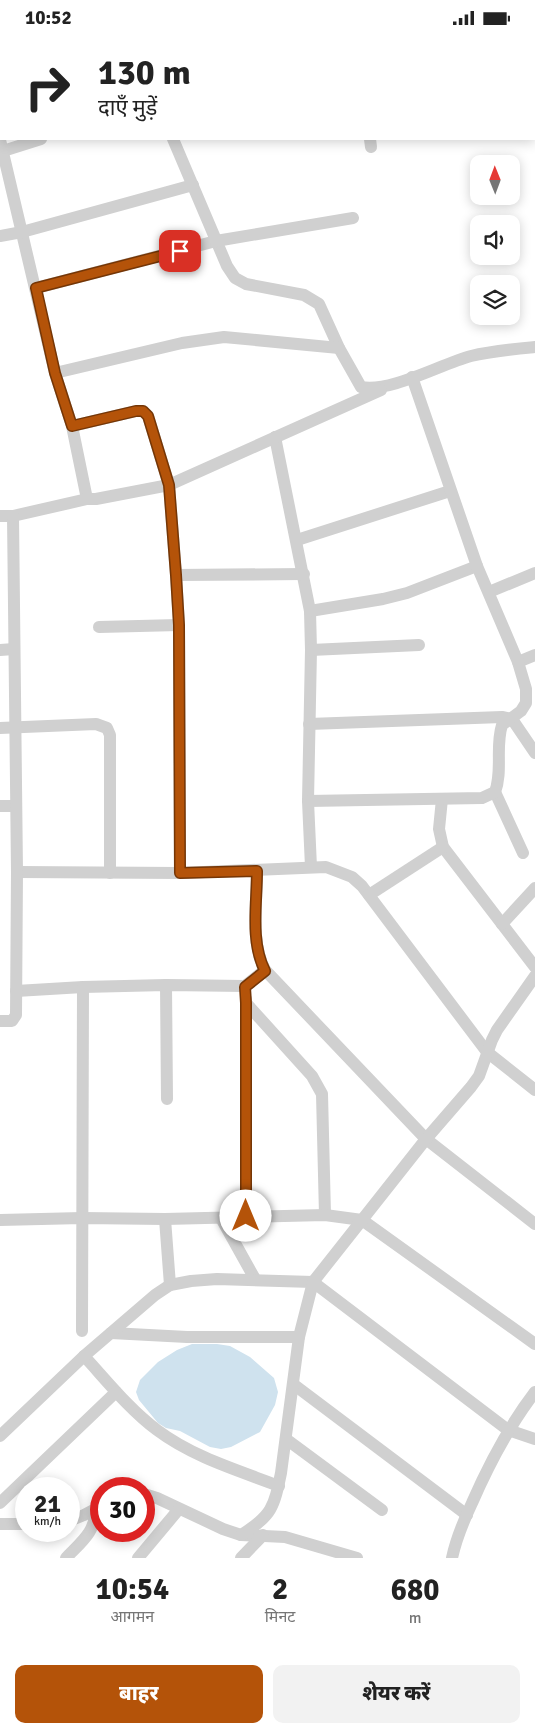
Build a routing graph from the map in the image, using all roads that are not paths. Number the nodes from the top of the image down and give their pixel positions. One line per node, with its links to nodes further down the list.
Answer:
1 (34, 140): 3 (street)
2 (173, 140): 4 (street)
3 (1, 145): 6 (street)
4 (193, 185): 6 (street); 8 (street)
5 (353, 218): 8 (street)
6 (22, 232): 7 (street); 9 (street)
7 (0, 236)
8 (216, 241): 9 (street); 11 (street)
9 (36, 288): 12 (street)
10 (535, 347): 13 (street)
11 (339, 348): 12 (street); 14 (street)
12 (55, 373): 15 (street)
13 (412, 377): 14 (street); 18 (street)
14 (397, 383): 16 (street)
15 (72, 426): 17 (street); 19 (street)
16 (275, 437): 17 (street); 21 (street)
17 (169, 485): 19 (street); 25 (street)
18 (450, 491): 21 (street); 22 (street)
19 (87, 499): 20 (street)
20 (6, 516): 32 (street)
21 (297, 541): 24 (street)
22 (477, 566): 26 (street); 27 (street)
23 (535, 573): 26 (street)
24 (304, 574): 25 (street); 27 (street)
25 (176, 575): 28 (street)
26 (488, 592): 35 (street)
27 (310, 611): 33 (street)
28 (179, 625): 29 (street); 52 (street)
29 (99, 627)
30 (418, 645): 33 (street)
31 (0, 649): 32 (street)
32 (14, 649): 39 (street)
33 (311, 650): 37 (street)
34 (535, 655): 35 (street)
35 (518, 661): 36 (street)
36 (512, 719): 37 (street); 40 (street); 41 (street)
37 (309, 724): 43 (street)
38 (0, 727): 39 (street)
39 (16, 727): 45 (street); 51 (street)
40 (534, 750)
41 (495, 792): 42 (street); 47 (street)
42 (442, 799): 43 (street); 46 (street)
43 (308, 801): 48 (street)
44 (0, 806): 45 (street)
45 (16, 806): 50 (street)
46 (444, 847): 54 (street); 55 (street)
47 (523, 853)
48 (311, 867): 49 (street); 54 (street)
49 (257, 871): 52 (street); 57 (street)
50 (17, 872): 51 (street); 62 (street)
51 (110, 873): 52 (street)
52 (180, 873)
53 (535, 888): 55 (street)
54 (369, 895): 65 (street)
55 (502, 924): 56 (street)
56 (535, 967)
57 (265, 971): 61 (street); 68 (street)
58 (535, 976): 65 (street)
59 (166, 985): 60 (street); 61 (street); 67 (street)
60 (83, 987): 62 (street); 71 (street)
61 (245, 987): 63 (street)
62 (16, 991): 64 (street)
63 (246, 1003): 69 (street); 70 (street)
64 (0, 1021)
65 (487, 1052): 66 (street); 68 (street)
66 (535, 1090)
67 (167, 1099)
68 (426, 1139): 75 (street); 76 (street)
69 (325, 1215): 70 (street); 75 (street)
70 (246, 1216): 72 (street)
71 (82, 1218): 73 (street); 74 (street); 80 (street)
72 (221, 1218): 73 (street); 77 (street)
73 (165, 1219): 79 (street)
74 (0, 1220)
75 (362, 1220): 78 (street); 83 (street)
76 (535, 1225)
77 (255, 1279): 78 (street); 79 (street)
78 (314, 1282): 82 (street); 88 (street)
79 (170, 1285): 81 (street)
80 (82, 1331)
81 (112, 1333): 82 (street); 84 (street)
82 (299, 1337): 85 (street)
83 (535, 1345)
84 (84, 1356): 86 (street); 89 (street)
85 (293, 1384): 90 (street); 97 (street)
86 (116, 1392): 92 (street); 94 (street)
87 (535, 1392): 88 (street)
88 (508, 1430): 91 (street); 97 (street)
89 (0, 1436)
90 (286, 1439): 92 (street); 96 (street)
91 (535, 1439)
92 (279, 1486): 101 (street)
93 (155, 1497): 95 (street)
94 (0, 1503)
95 (179, 1509): 101 (street); 105 (street)
96 (382, 1510)
97 (467, 1515): 108 (street)
98 (0, 1524): 99 (street)
99 (15, 1525)
100 (90, 1531): 104 (street)
101 (241, 1535): 102 (street)
102 (263, 1535): 103 (street); 106 (street)
103 (337, 1555): 107 (street)
104 (66, 1558)
105 (138, 1558)
106 (241, 1558)
107 (357, 1558)
108 (452, 1558)

